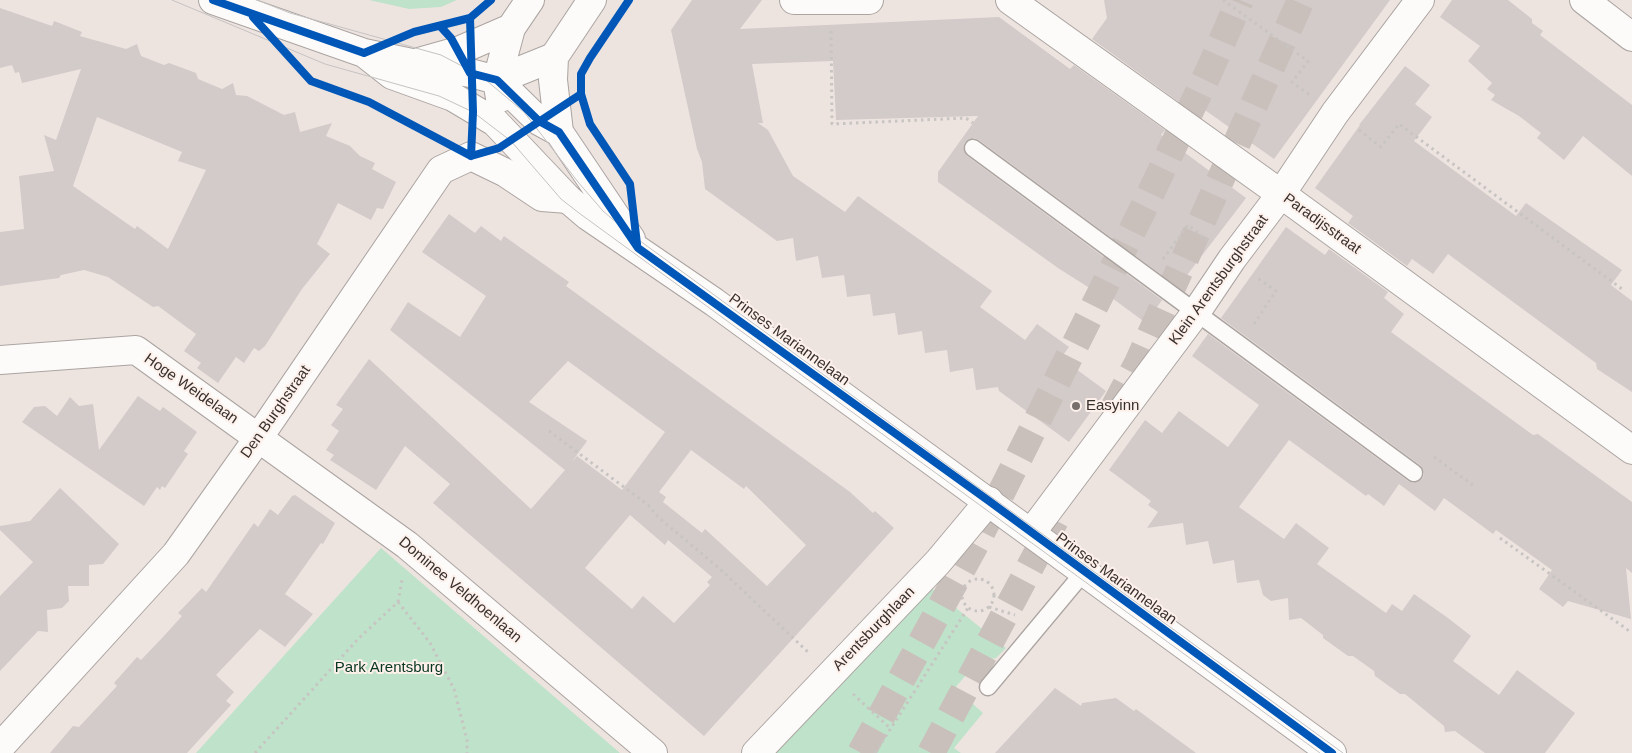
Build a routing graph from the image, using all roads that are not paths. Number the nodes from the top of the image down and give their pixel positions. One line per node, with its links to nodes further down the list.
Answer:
1 (213, 0): 11 (street, Prinses Mariannelaan)
2 (530, 0): 9 (street)
3 (592, 0): 12 (street)
4 (794, 0): 5 (street)
5 (869, 0)
6 (1010, 0): 18 (street, Paradijsstraat)
7 (1420, 0): 18 (street, Klein Arentsburghstraat)
8 (1584, 0): 10 (street)
9 (511, 28): 13 (street); 14 (street)
10 (1632, 37)
11 (364, 53): 13 (street, Prinses Mariannelaan); 16 (street, Prinses Mariannelaan)
12 (554, 57): 14 (street); 15 (street)
13 (412, 63): 14 (street, Prinses Mariannelaan)
14 (497, 80): 15 (street, Prinses Mariannelaan); 16 (street)
15 (559, 132): 20 (street, Prinses Mariannelaan)
16 (514, 139): 19 (street, Prinses Mariannelaan)
17 (973, 148): 21 (lane)
18 (1281, 194): 21 (street, Klein Arentsburghstraat); 24 (street, Paradijsstraat)
19 (568, 199): 20 (street, Prinses Mariannelaan); 23 (street, Den Burghstraat)
20 (638, 248): 26 (street, Prinses Mariannelaan)
21 (1197, 311): 25 (lane); 27 (street, Klein Arentsburghstraat)
22 (0, 360): 23 (street, Hoge Weidelaan)
23 (259, 437): 30 (street, Den Burghstraat); 31 (street, Dominee Veldhoenlaan)
24 (1632, 450)
25 (1414, 473)
26 (989, 501): 27 (street, Prinses Mariannelaan); 32 (street, Arentsburghlaan)
27 (1031, 533): 28 (street, Prinses Mariannelaan)
28 (1084, 572): 29 (lane); 33 (street, Prinses Mariannelaan)
29 (988, 687)
30 (0, 747)
31 (653, 753)
32 (756, 753)
33 (1332, 753)

